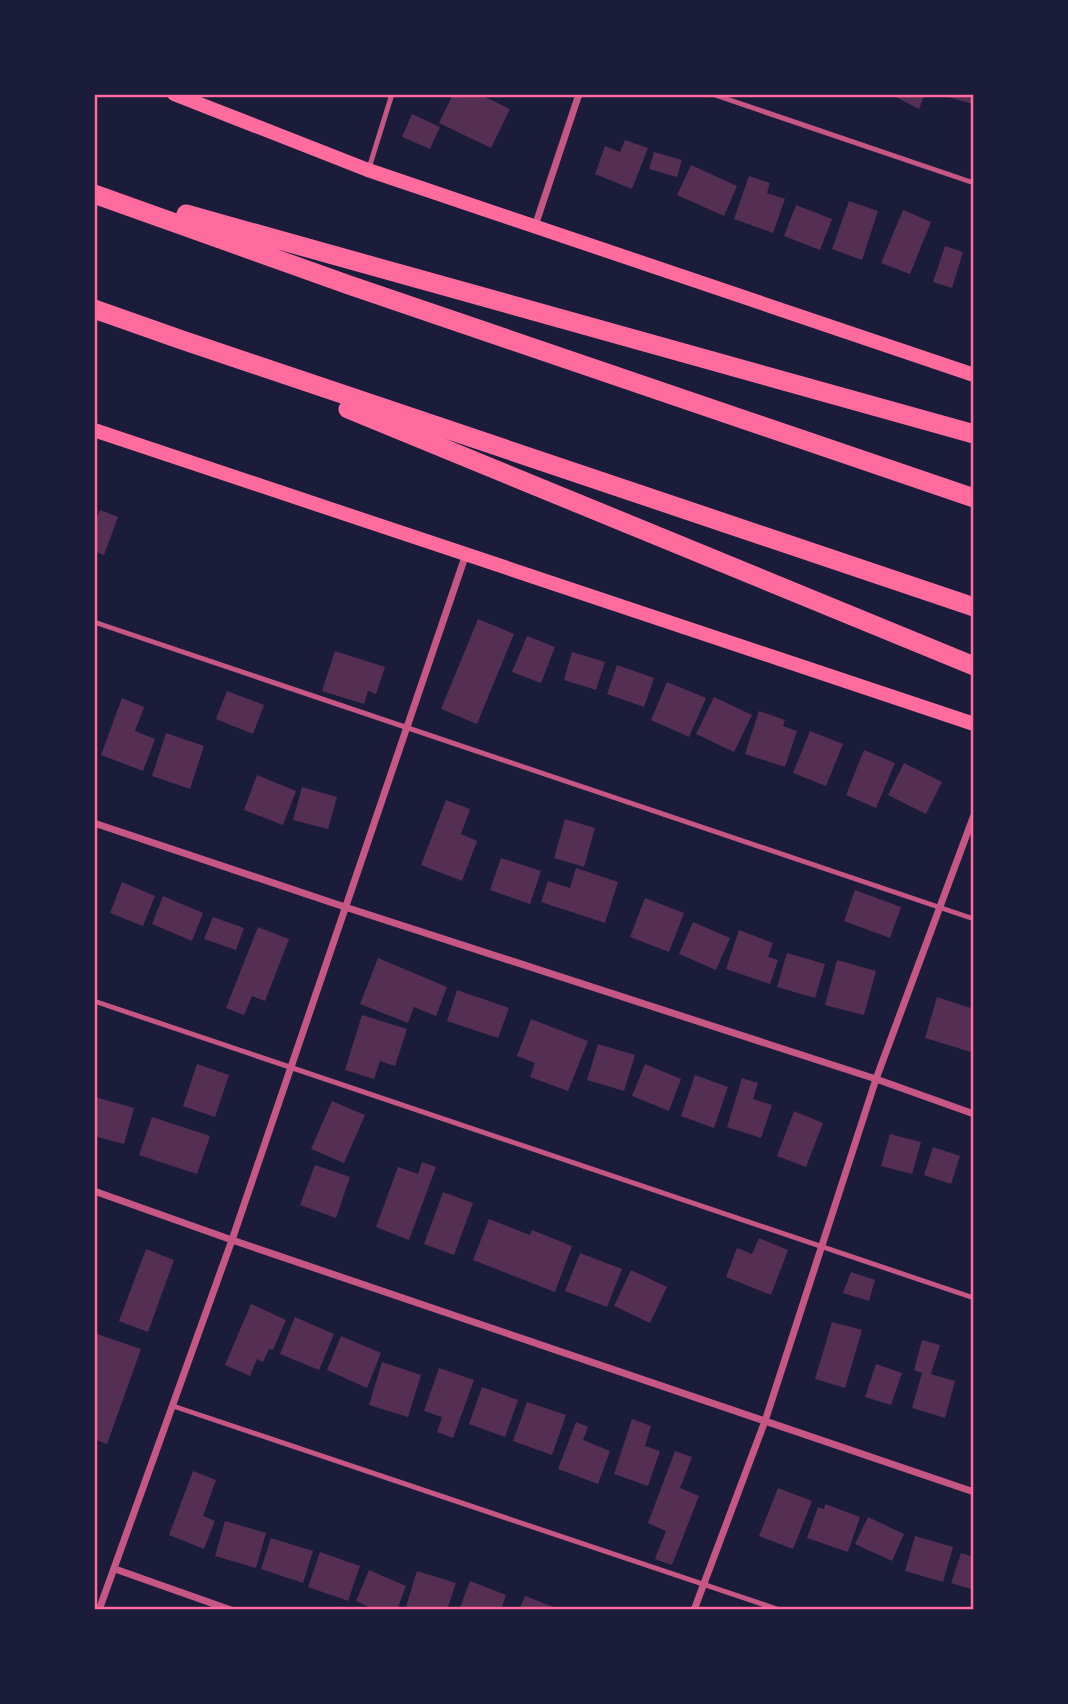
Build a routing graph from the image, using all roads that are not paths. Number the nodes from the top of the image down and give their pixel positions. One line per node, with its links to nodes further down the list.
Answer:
1 (174, 94): 5 (main road)
2 (392, 94): 5 (lane)
3 (579, 94): 9 (street)
4 (712, 94): 6 (lane)
5 (368, 170): 9 (main road)
6 (974, 183)
7 (94, 189): 14 (highway)
8 (94, 194): 15 (highway)
9 (535, 226): 12 (main road)
10 (94, 309): 11 (highway)
11 (182, 340): 17 (highway); 19 (highway)
12 (974, 375)
13 (94, 430): 16 (main road)
14 (974, 434)
15 (974, 498)
16 (466, 554): 20 (main road); 21 (street)
17 (974, 607)
18 (94, 622): 21 (lane)
19 (974, 666)
20 (974, 724)
21 (406, 727): 24 (street); 25 (lane)
22 (974, 815): 25 (street)
23 (94, 823): 24 (street)
24 (345, 907): 28 (street); 29 (street)
25 (939, 907): 26 (lane); 29 (street)
26 (974, 919)
27 (94, 1001): 28 (lane)
28 (290, 1067): 32 (street); 33 (lane)
29 (876, 1079): 30 (street); 33 (street)
30 (974, 1114)
31 (94, 1191): 32 (street)
32 (232, 1240): 35 (street); 36 (street)
33 (822, 1247): 34 (lane); 36 (street)
34 (974, 1298)
35 (173, 1406): 38 (street); 39 (lane)
36 (765, 1421): 37 (street); 39 (street)
37 (974, 1492)
38 (115, 1569): 40 (street); 41 (street)
39 (704, 1584): 42 (street); 43 (lane)
40 (100, 1609)
41 (231, 1609)
42 (694, 1609)
43 (780, 1609)

